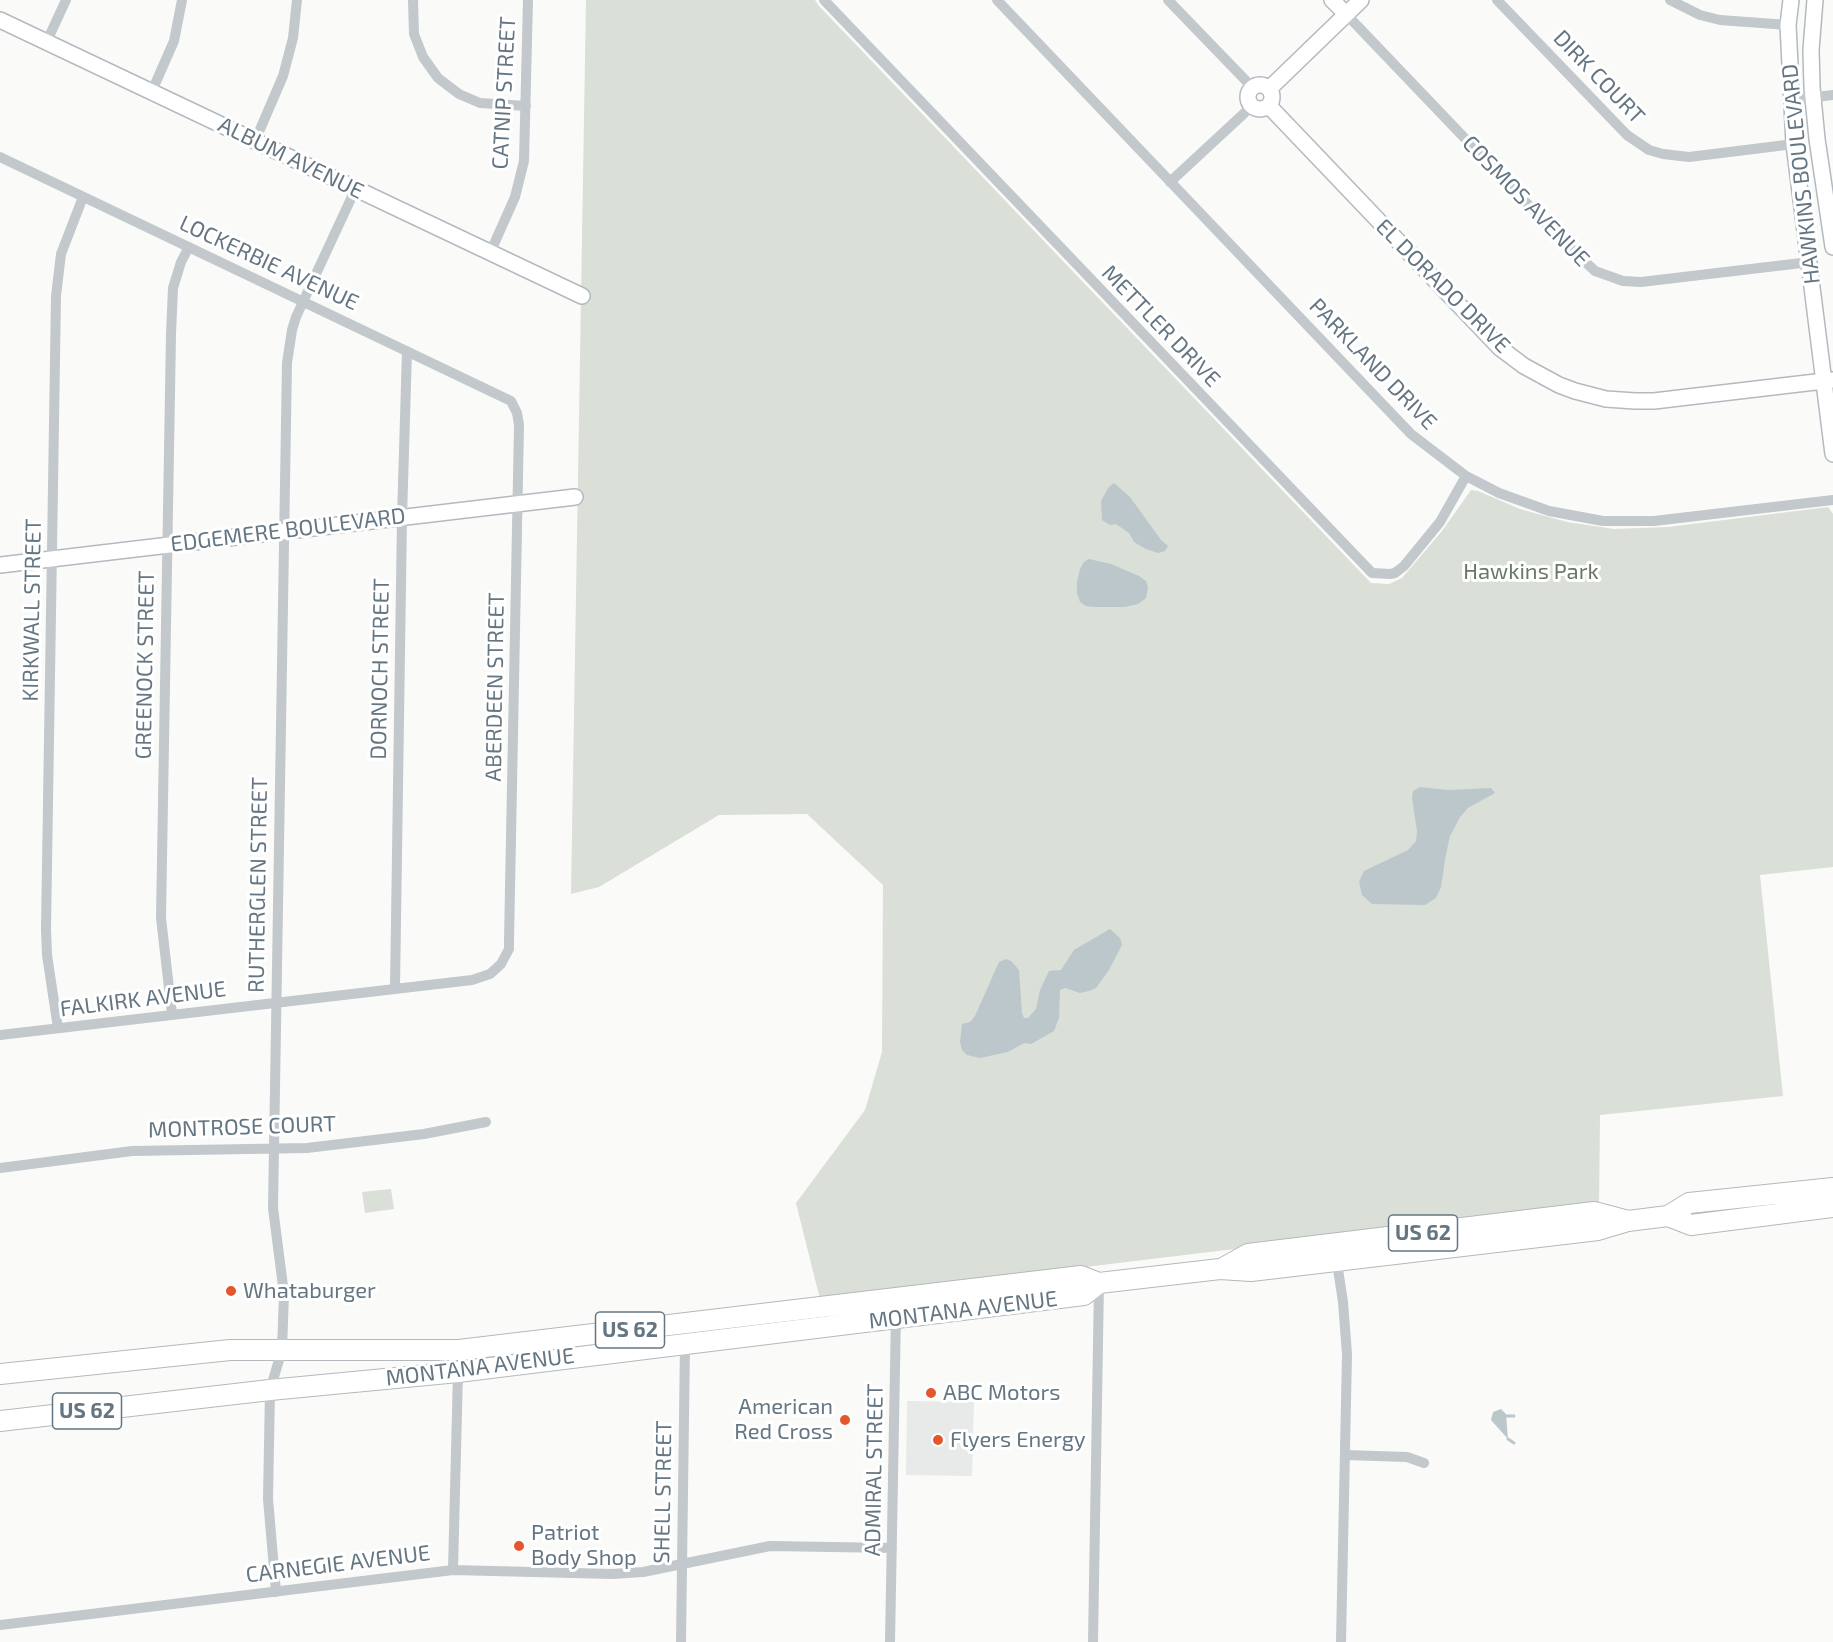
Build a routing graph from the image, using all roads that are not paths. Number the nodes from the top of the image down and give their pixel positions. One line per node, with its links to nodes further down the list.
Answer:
1 (66, 0): 18 (street)
2 (182, 0): 21 (street)
3 (297, 0): 28 (street)
4 (413, 0): 26 (street)
5 (528, 0): 26 (street, CATNIP STREET)
6 (824, 0): 45 (street, METTLER DRIVE)
7 (997, 0): 31 (street, PARKLAND DRIVE)
8 (1168, 0): 19 (street)
9 (1332, 0): 15 (street, COSMOS AVENUE)
10 (1361, 0): 15 (street)
11 (1497, 0): 29 (street, DIRK COURT)
12 (1670, 0): 17 (street)
13 (1791, 0): 17 (street, HAWKINS BOULEVARD)
14 (1815, 0): 23 (street, HAWKINS BOULEVARD)
15 (1346, 14): 20 (street); 38 (street, COSMOS AVENUE)
16 (0, 20): 18 (street, ALBUM AVENUE)
17 (1788, 25): 24 (street, HAWKINS BOULEVARD)
18 (47, 41): 21 (street, ALBUM AVENUE)
19 (1252, 87): 20 (street); 27 (street)
20 (1270, 88): 25 (street)
21 (152, 91): 28 (street, ALBUM AVENUE)
22 (1833, 95): 23 (street)
23 (1813, 97): 24 (street); 34 (street, HAWKINS BOULEVARD)
24 (1791, 100): 29 (street, HAWKINS BOULEVARD)
25 (1269, 105): 27 (street); 42 (street, EL DORADO DRIVE)
26 (526, 106): 37 (street, CATNIP STREET)
27 (1252, 106): 31 (street)
28 (255, 141): 32 (street, ALBUM AVENUE)
29 (1794, 144): 38 (street, HAWKINS BOULEVARD)
30 (0, 157): 33 (street, LOCKERBIE AVENUE)
31 (1170, 182): 45 (street, PARKLAND DRIVE)
32 (355, 190): 37 (street, ALBUM AVENUE); 40 (street, RUTHERGLEN STREET)
33 (83, 197): 35 (street, LOCKERBIE AVENUE); 52 (street, KIRKWALL STREET)
34 (1831, 209): 36 (street, HAWKINS BOULEVARD)
35 (189, 247): 40 (street, LOCKERBIE AVENUE); 51 (street, GREENOCK STREET)
36 (1833, 247)
37 (490, 253): 39 (street, ALBUM AVENUE)
38 (1810, 262): 42 (street, HAWKINS BOULEVARD)
39 (582, 296)
40 (304, 300): 41 (street, LOCKERBIE AVENUE); 50 (street, RUTHERGLEN STREET)
41 (407, 351): 43 (street, LOCKERBIE AVENUE); 49 (street, DORNOCH STREET)
42 (1828, 381): 44 (street, HAWKINS BOULEVARD)
43 (516, 410): 48 (street, ABERDEEN STREET)
44 (1833, 454)
45 (1466, 476): 47 (street, PARKLAND DRIVE)
46 (575, 497): 48 (street, EDGEMERE BOULEVARD)
47 (1833, 500)
48 (518, 503): 49 (street, EDGEMERE BOULEVARD); 54 (street, ABERDEEN STREET)
49 (402, 517): 50 (street, EDGEMERE BOULEVARD); 55 (street, DORNOCH STREET)
50 (285, 530): 51 (street, EDGEMERE BOULEVARD); 56 (street, RUTHERGLEN STREET)
51 (167, 544): 52 (street, EDGEMERE BOULEVARD); 57 (street, GREENOCK STREET)
52 (53, 559): 53 (street, EDGEMERE BOULEVARD); 58 (street, KIRKWALL STREET)
53 (0, 565)
54 (501, 964): 55 (street, FALKIRK AVENUE)
55 (395, 988): 56 (street, FALKIRK AVENUE)
56 (275, 1003): 57 (street, FALKIRK AVENUE); 61 (street, RUTHERGLEN STREET)
57 (172, 1014): 58 (street, FALKIRK AVENUE)
58 (58, 1028): 59 (street, FALKIRK AVENUE)
59 (0, 1035)
60 (486, 1122): 61 (street, MONTROSE COURT)
61 (274, 1150): 62 (street, MONTROSE COURT); 72 (street, RUTHERGLEN STREET)
62 (0, 1168)
63 (1833, 1188): 65 (highway, MONTANA AVENUE / US 62)
64 (1833, 1207): 65 (highway, MONTANA AVENUE / US 62)
65 (1668, 1216): 66 (highway, MONTANA AVENUE / US 62)
66 (1623, 1219): 67 (highway, MONTANA AVENUE / US 62); 68 (highway, MONTANA AVENUE / US 62)
67 (1336, 1257): 68 (highway, MONTANA AVENUE); 77 (street)
68 (1224, 1267): 69 (highway, MONTANA AVENUE / US 62)
69 (1099, 1283): 70 (highway, MONTANA AVENUE / US 62); 86 (street)
70 (896, 1309): 71 (highway, MONTANA AVENUE / US 62); 72 (highway, MONTANA AVENUE / US 62); 79 (street, ADMIRAL STREET)
71 (685, 1343): 73 (highway, MONTANA AVENUE / US 62); 80 (street, SHELL STREET)
72 (282, 1350): 74 (highway, MONTANA AVENUE / US 62); 75 (street, RUTHERGLEN STREET)
73 (459, 1372): 75 (highway, MONTANA AVENUE / US 62); 81 (street)
74 (0, 1374)
75 (270, 1390): 76 (highway, MONTANA AVENUE / US 62); 82 (street, RUTHERGLEN STREET)
76 (0, 1421)
77 (1345, 1455): 78 (street); 87 (street)
78 (1424, 1464)
79 (892, 1548): 80 (street, CARNEGIE AVENUE); 85 (street, ADMIRAL STREET)
80 (682, 1563): 81 (street, CARNEGIE AVENUE); 84 (street, SHELL STREET)
81 (453, 1570): 82 (street, CARNEGIE AVENUE)
82 (276, 1592): 83 (street, CARNEGIE AVENUE)
83 (0, 1625)
84 (681, 1642)
85 (890, 1642)
86 (1094, 1642)
87 (1341, 1642)

